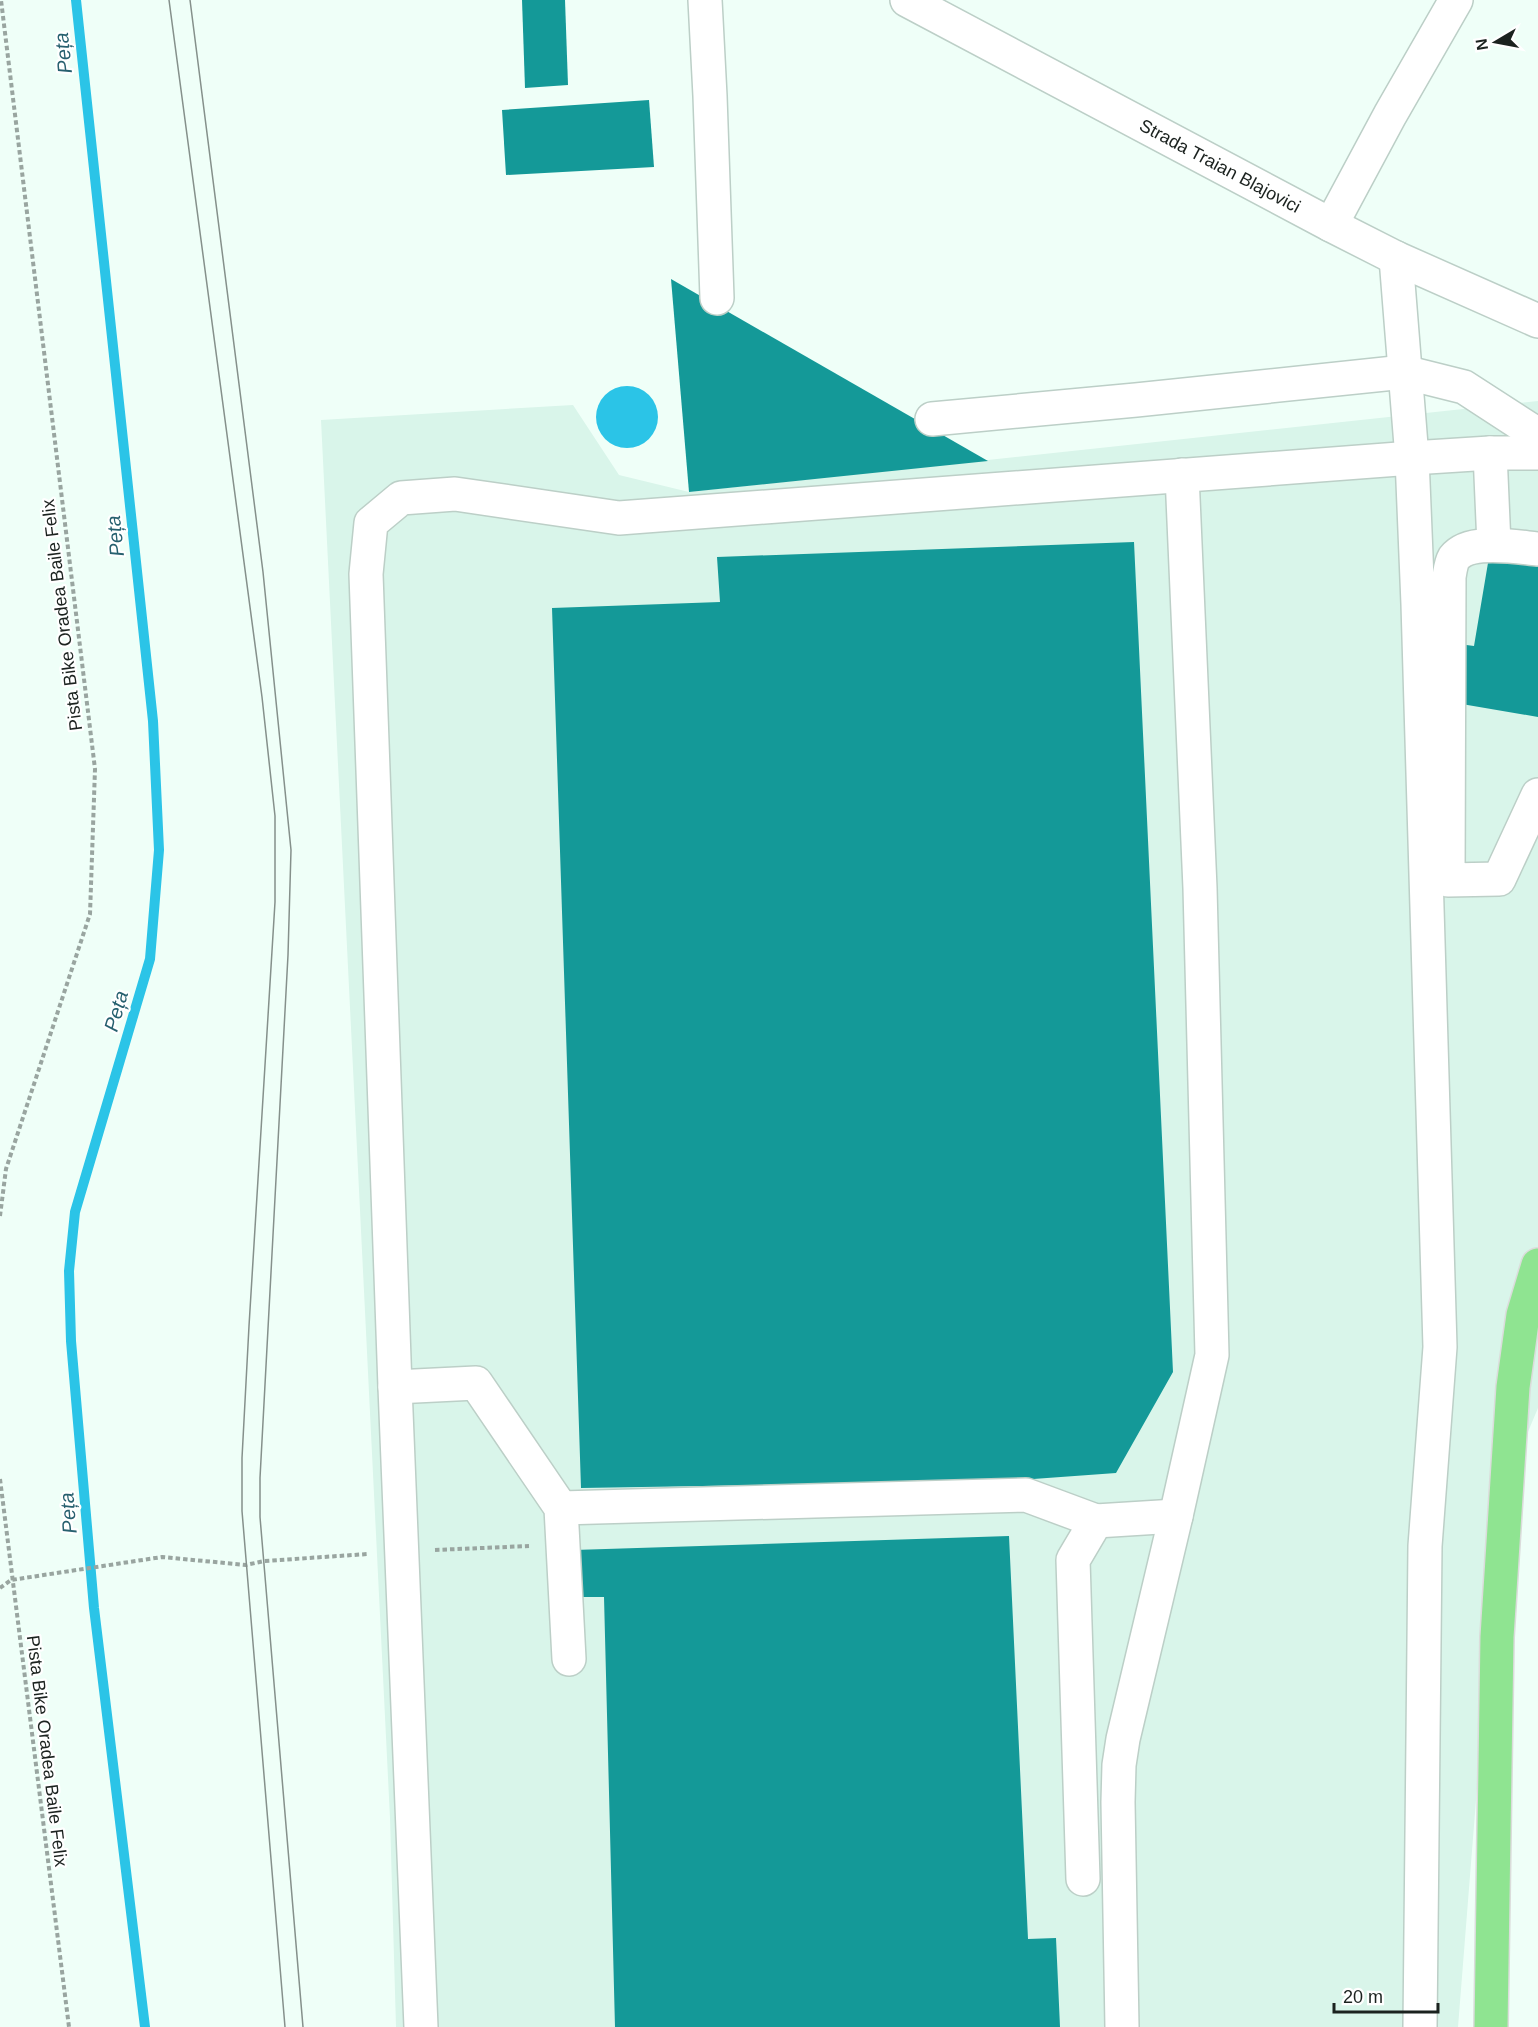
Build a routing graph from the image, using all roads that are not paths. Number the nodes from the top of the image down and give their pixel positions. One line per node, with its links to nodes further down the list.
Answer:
1 (705, 0): 6 (street)
2 (907, 0): 4 (street, Strada Traian Blajovici)
3 (1456, 0): 4 (street)
4 (1331, 225): 5 (street, Strada Traian Blajovici)
5 (1396, 258): 7 (street, Strada Traian Blajovici); 8 (street)
6 (717, 298)
7 (1538, 321)
8 (1404, 372): 9 (street); 10 (street); 14 (street)
9 (932, 419)
10 (1538, 435)
11 (1538, 442): 12 (street)
12 (1490, 453): 13 (street); 14 (street); 16 (street)
13 (1538, 453)
14 (1412, 458): 15 (street); 19 (street)
15 (1182, 475): 21 (street); 23 (street)
16 (1494, 545): 17 (street); 19 (street)
17 (1538, 549)
18 (1538, 795): 19 (street)
19 (1437, 880): 29 (street)
20 (1538, 1265): 30 (highway)
21 (394, 1387): 22 (street); 27 (street)
22 (561, 1508): 24 (street); 25 (street)
23 (1176, 1516): 24 (street); 28 (street)
24 (1096, 1521): 26 (street)
25 (569, 1659)
26 (1083, 1879)
27 (421, 2027)
28 (1122, 2027)
29 (1420, 2027)
30 (1491, 2027)

